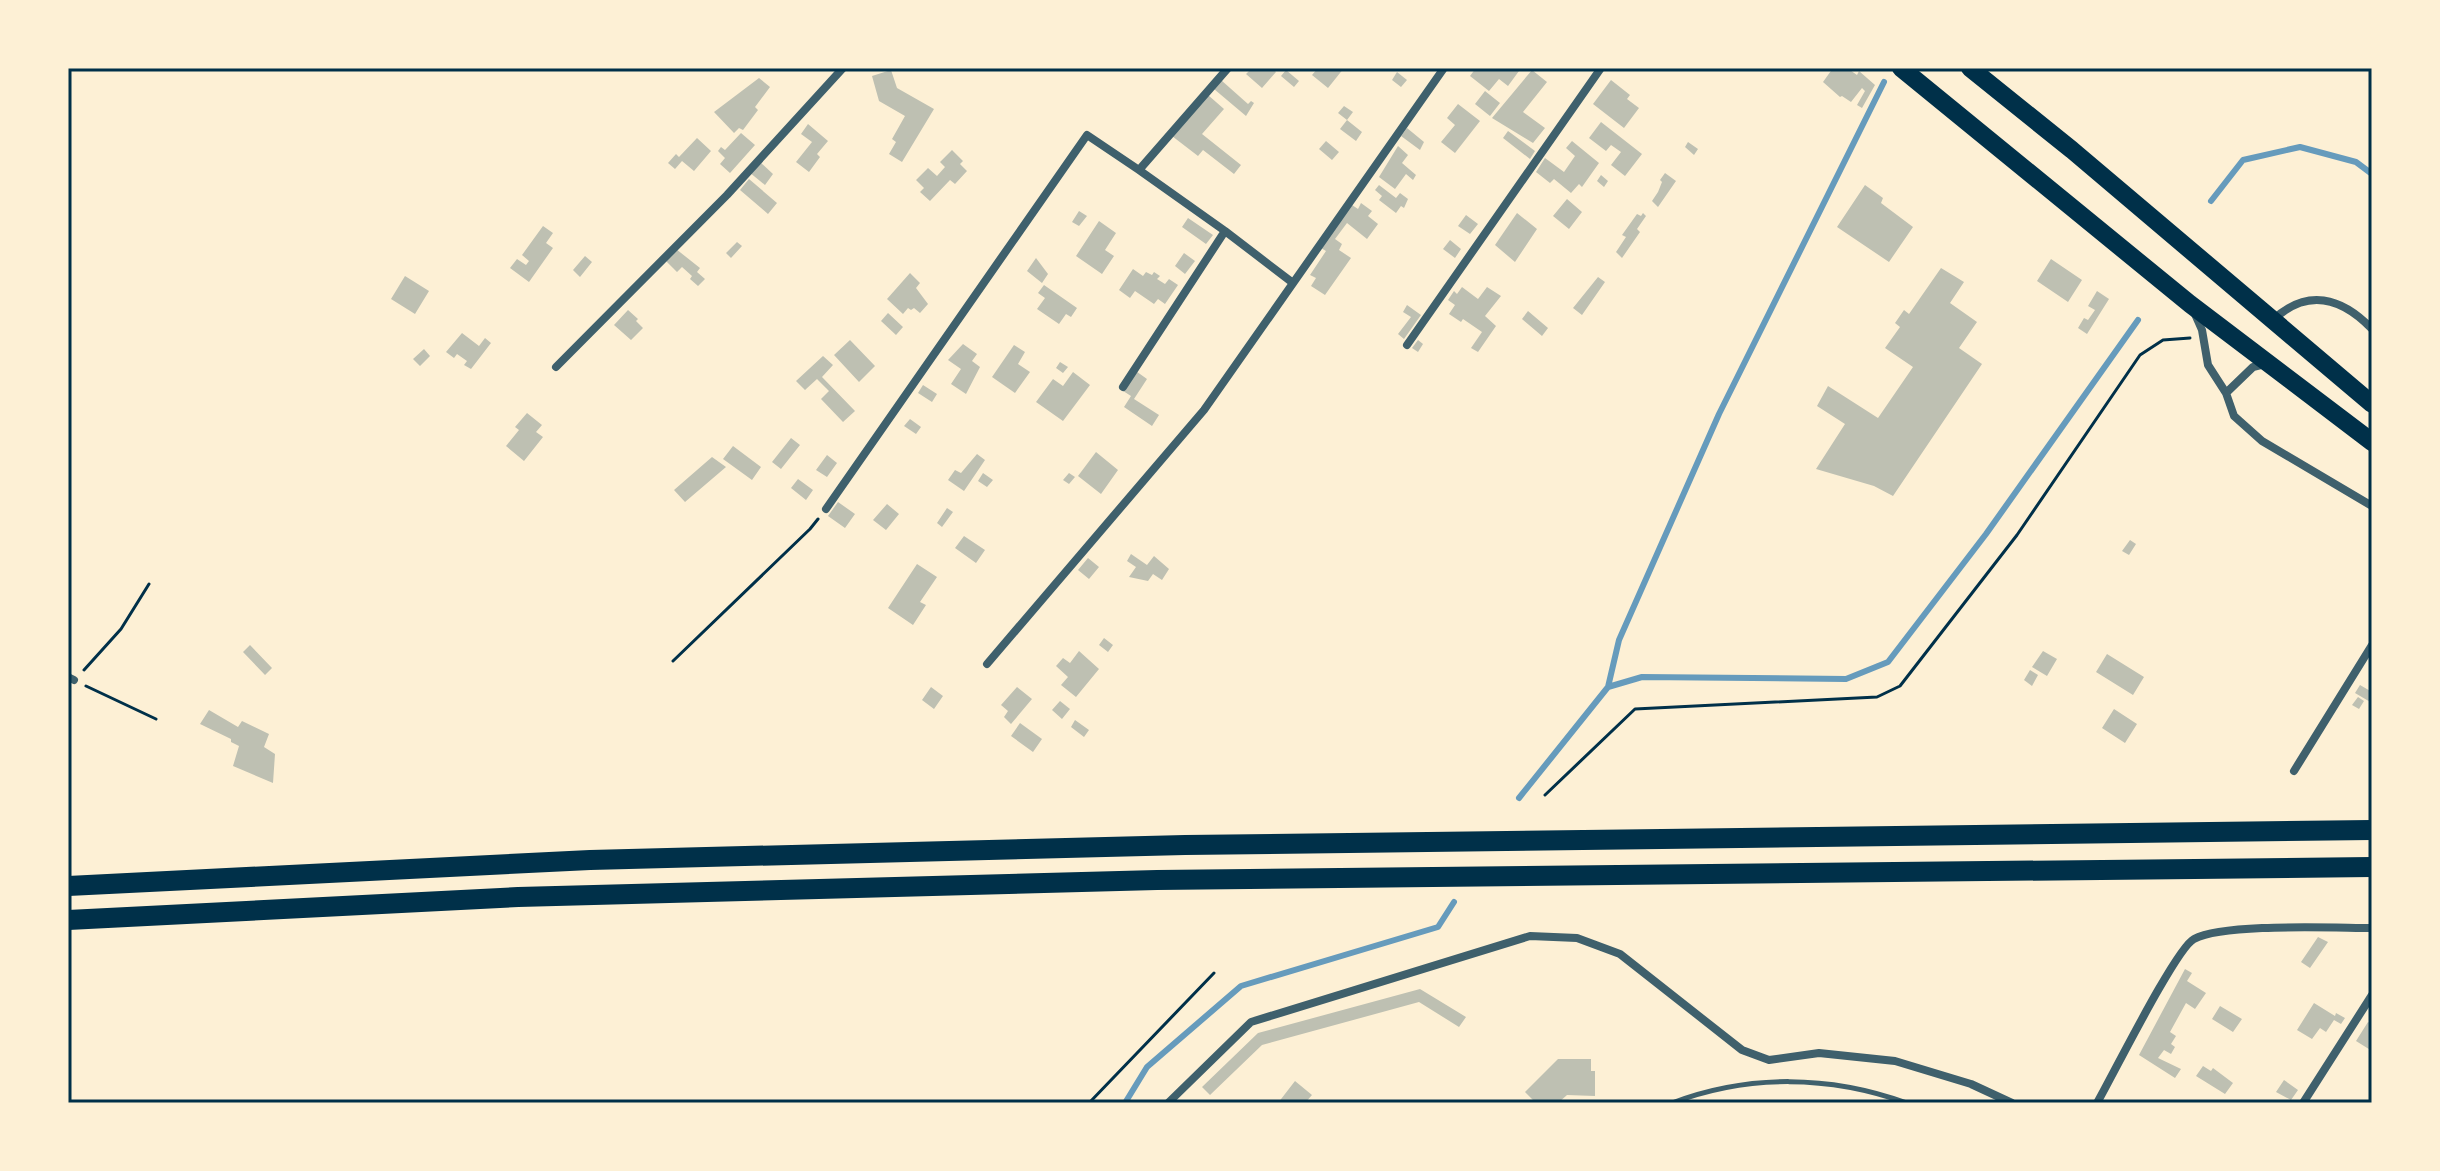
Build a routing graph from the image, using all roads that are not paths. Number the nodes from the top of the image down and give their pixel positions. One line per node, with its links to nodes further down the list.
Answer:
1 (843, 68): 15 (street)
2 (1228, 68): 7 (street)
3 (1444, 68): 9 (street)
4 (1601, 68): 13 (street)
5 (1901, 68): 10 (main road)
6 (1970, 68): 11 (main road)
7 (1139, 170): 8 (street); 21 (street)
8 (1225, 231): 9 (street); 16 (street)
9 (1293, 283): 23 (street)
10 (2190, 304): 14 (main road); 17 (street)
11 (2272, 321): 12 (street); 18 (main road)
12 (2372, 329)
13 (1407, 345)
14 (2268, 364): 17 (street); 19 (main road)
15 (556, 367)
16 (1123, 387)
17 (2226, 393): 20 (street)
18 (2372, 404)
19 (2372, 442)
20 (2372, 506)
21 (826, 509)
22 (2372, 645): 24 (street)
23 (987, 664)
24 (2294, 771)
25 (2372, 830): 27 (highway)
26 (2372, 867): 28 (highway)
27 (68, 886)
28 (68, 920)
29 (2372, 928): 35 (street)
30 (2372, 995): 36 (street)
31 (1168, 1103): 34 (street)
32 (1672, 1103): 33 (lane)
33 (1907, 1103)
34 (2012, 1103)
35 (2097, 1103)
36 (2303, 1103)

